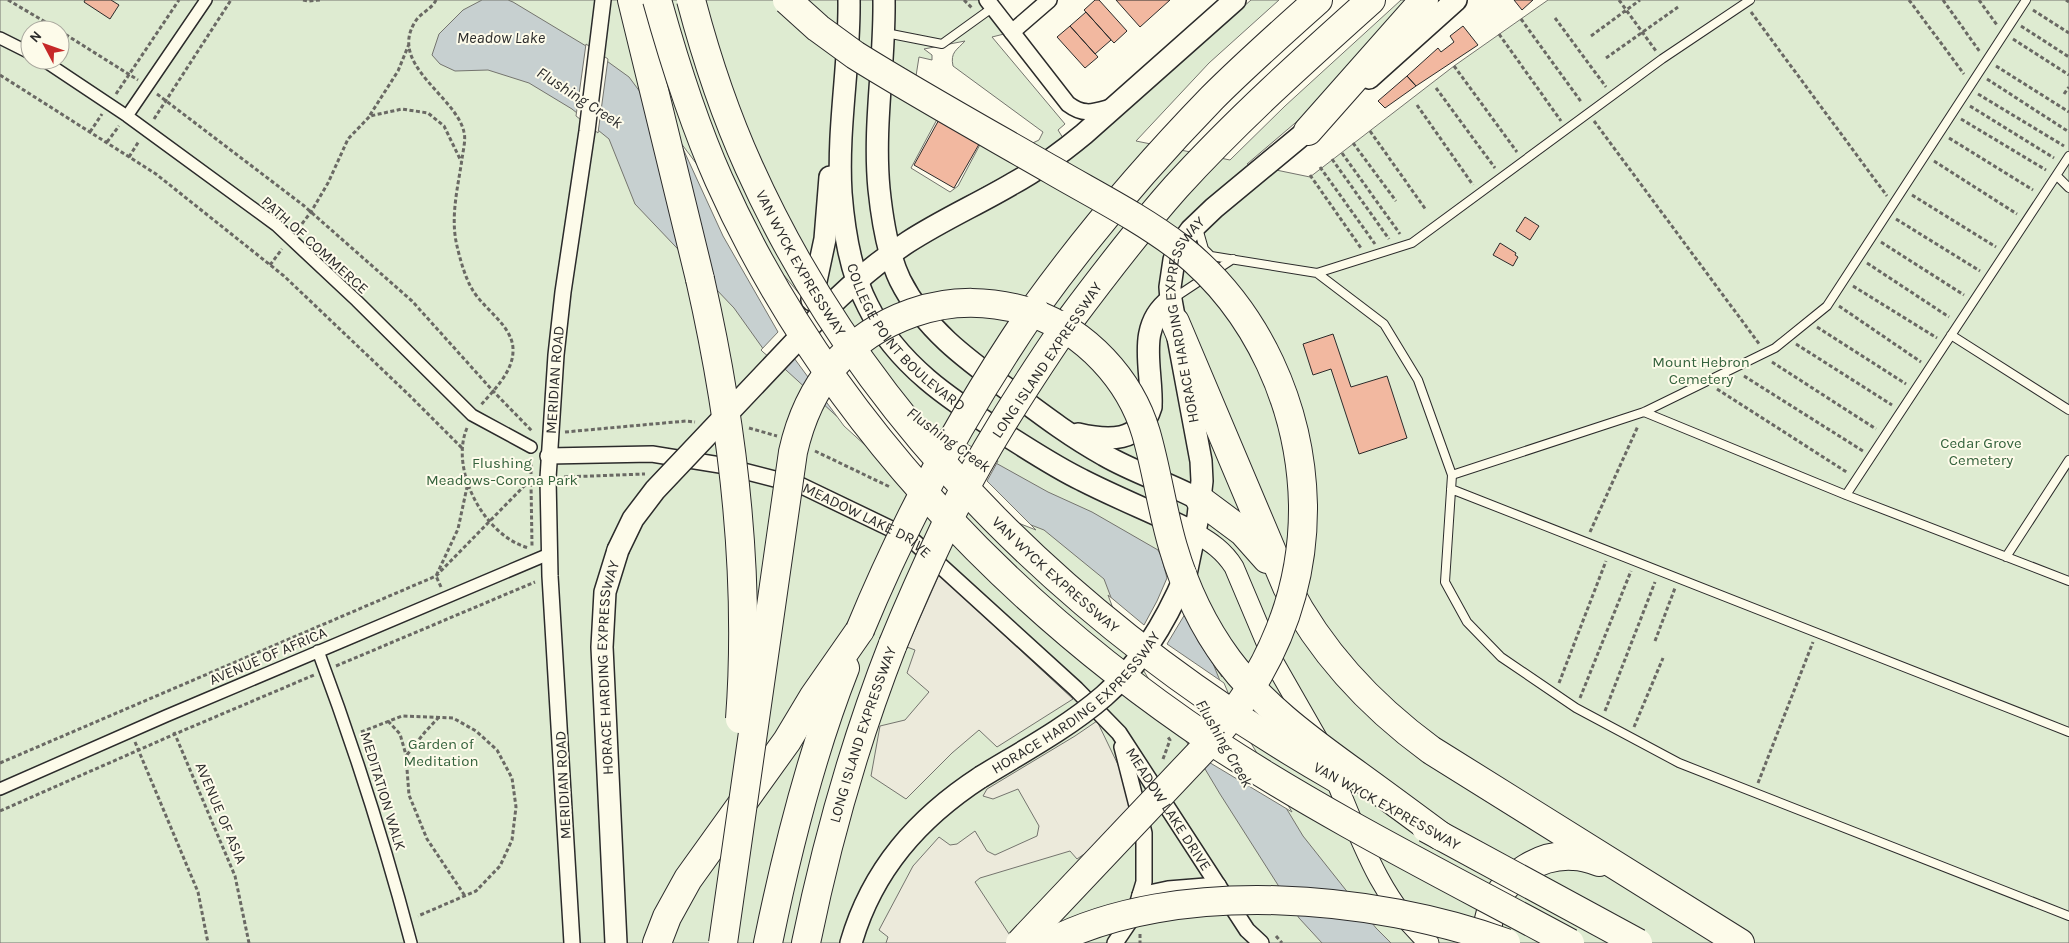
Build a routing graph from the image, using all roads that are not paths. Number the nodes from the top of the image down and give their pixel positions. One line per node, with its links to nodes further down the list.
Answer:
1 (206, 0): 25 (street)
2 (603, 0): 42 (street, MERIDIAN ROAD)
3 (632, 0): 67 (highway, bridge)
4 (657, 0): 79 (highway, bridge)
5 (691, 0): 58 (highway, VAN WYCK EXPRESSWAY, bridge)
6 (787, 0): 72 (highway, bridge)
7 (849, 0): 24 (main road, COLLEGE POINT BOULEVARD)
8 (884, 0): 19 (main road, COLLEGE POINT BOULEVARD)
9 (1049, 0): 18 (street)
10 (1235, 0): 23 (main road)
11 (1318, 0): 53 (highway, bridge)
12 (1371, 0): 70 (highway, LONG ISLAND EXPRESSWAY, bridge)
13 (1424, 0): 26 (highway)
14 (1456, 0): 26 (main road, HORACE HARDING EXPRESSWAY)
15 (1748, 2): 33 (lane)
16 (2025, 2): 39 (lane)
17 (986, 3): 18 (street); 19 (lane)
18 (1012, 32): 23 (street)
19 (884, 33): 31 (main road, COLLEGE POINT BOULEVARD)
20 (0, 38): 21 (street)
21 (20, 48)
22 (58, 70): 25 (street, PATH OF COMMERCE)
23 (1115, 106): 31 (main road)
24 (842, 108): 34 (main road, COLLEGE POINT BOULEVARD); 35 (main road)
25 (128, 116): 41 (street, PATH OF COMMERCE)
26 (1308, 131): 30 (main road, HORACE HARDING EXPRESSWAY)
27 (2069, 156): 28 (lane)
28 (2057, 176): 29 (lane); 37 (lane)
29 (2069, 188)
30 (1197, 224): 32 (lane); 36 (main road, HORACE HARDING EXPRESSWAY)
31 (891, 254): 34 (main road); 40 (main road, COLLEGE POINT BOULEVARD)
32 (1233, 259): 33 (lane); 36 (lane)
33 (1318, 273): 44 (lane)
34 (857, 279): 35 (main road); 48 (main road, COLLEGE POINT BOULEVARD)
35 (815, 311): 65 (main road, HORACE HARDING EXPRESSWAY, bridge)
36 (1173, 311): 40 (main road); 47 (main road, HORACE HARDING EXPRESSWAY); 52 (highway)
37 (1951, 335): 38 (lane); 46 (lane)
38 (2069, 410)
39 (1644, 412): 44 (lane); 46 (lane)
40 (1067, 432): 47 (main road, COLLEGE POINT BOULEVARD)
41 (531, 447)
42 (548, 456): 49 (street, MERIDIAN ROAD); 56 (street, MEADOW LAKE DRIVE)
43 (2069, 460): 50 (lane)
44 (1452, 475): 45 (lane)
45 (1451, 488): 55 (lane); 62 (lane)
46 (1846, 495): 50 (lane)
47 (1200, 500): 48 (main road, HORACE HARDING EXPRESSWAY); 52 (highway)
48 (1195, 533): 71 (main road, HORACE HARDING EXPRESSWAY, bridge); 76 (street)
49 (549, 554): 54 (street, AVENUE OF AFRICA); 64 (street, MERIDIAN ROAD)
50 (2006, 557): 51 (lane)
51 (2069, 581)
52 (1287, 587): 60 (highway)
53 (860, 630): 66 (highway); 69 (highway)
54 (318, 651): 57 (street, AVENUE OF AFRICA); 63 (street, MEDITATION WALK)
55 (2069, 732)
56 (1119, 733): 59 (street, MEADOW LAKE DRIVE); 61 (street, MEADOW LAKE DRIVE)
57 (0, 789)
58 (1442, 837): 68 (highway, bridge); 80 (highway, VAN WYCK EXPRESSWAY, bridge)
59 (1218, 885): 61 (street, MEADOW LAKE DRIVE); 75 (street, MEADOW LAKE DRIVE)
60 (1654, 890): 77 (highway); 81 (highway)
61 (1140, 894): 74 (street, MEADOW LAKE DRIVE)
62 (2069, 916)
63 (411, 943)
64 (572, 943)
65 (616, 943)
66 (657, 943)
67 (717, 943)
68 (723, 943)
69 (768, 943)
70 (806, 943)
71 (850, 943)
72 (1020, 943)
73 (1049, 943): 78 (highway, bridge)
74 (1115, 943)
75 (1261, 943)
76 (1429, 943)
77 (1488, 943)
78 (1506, 943)
79 (1570, 943)
80 (1638, 943)
81 (1740, 943)

